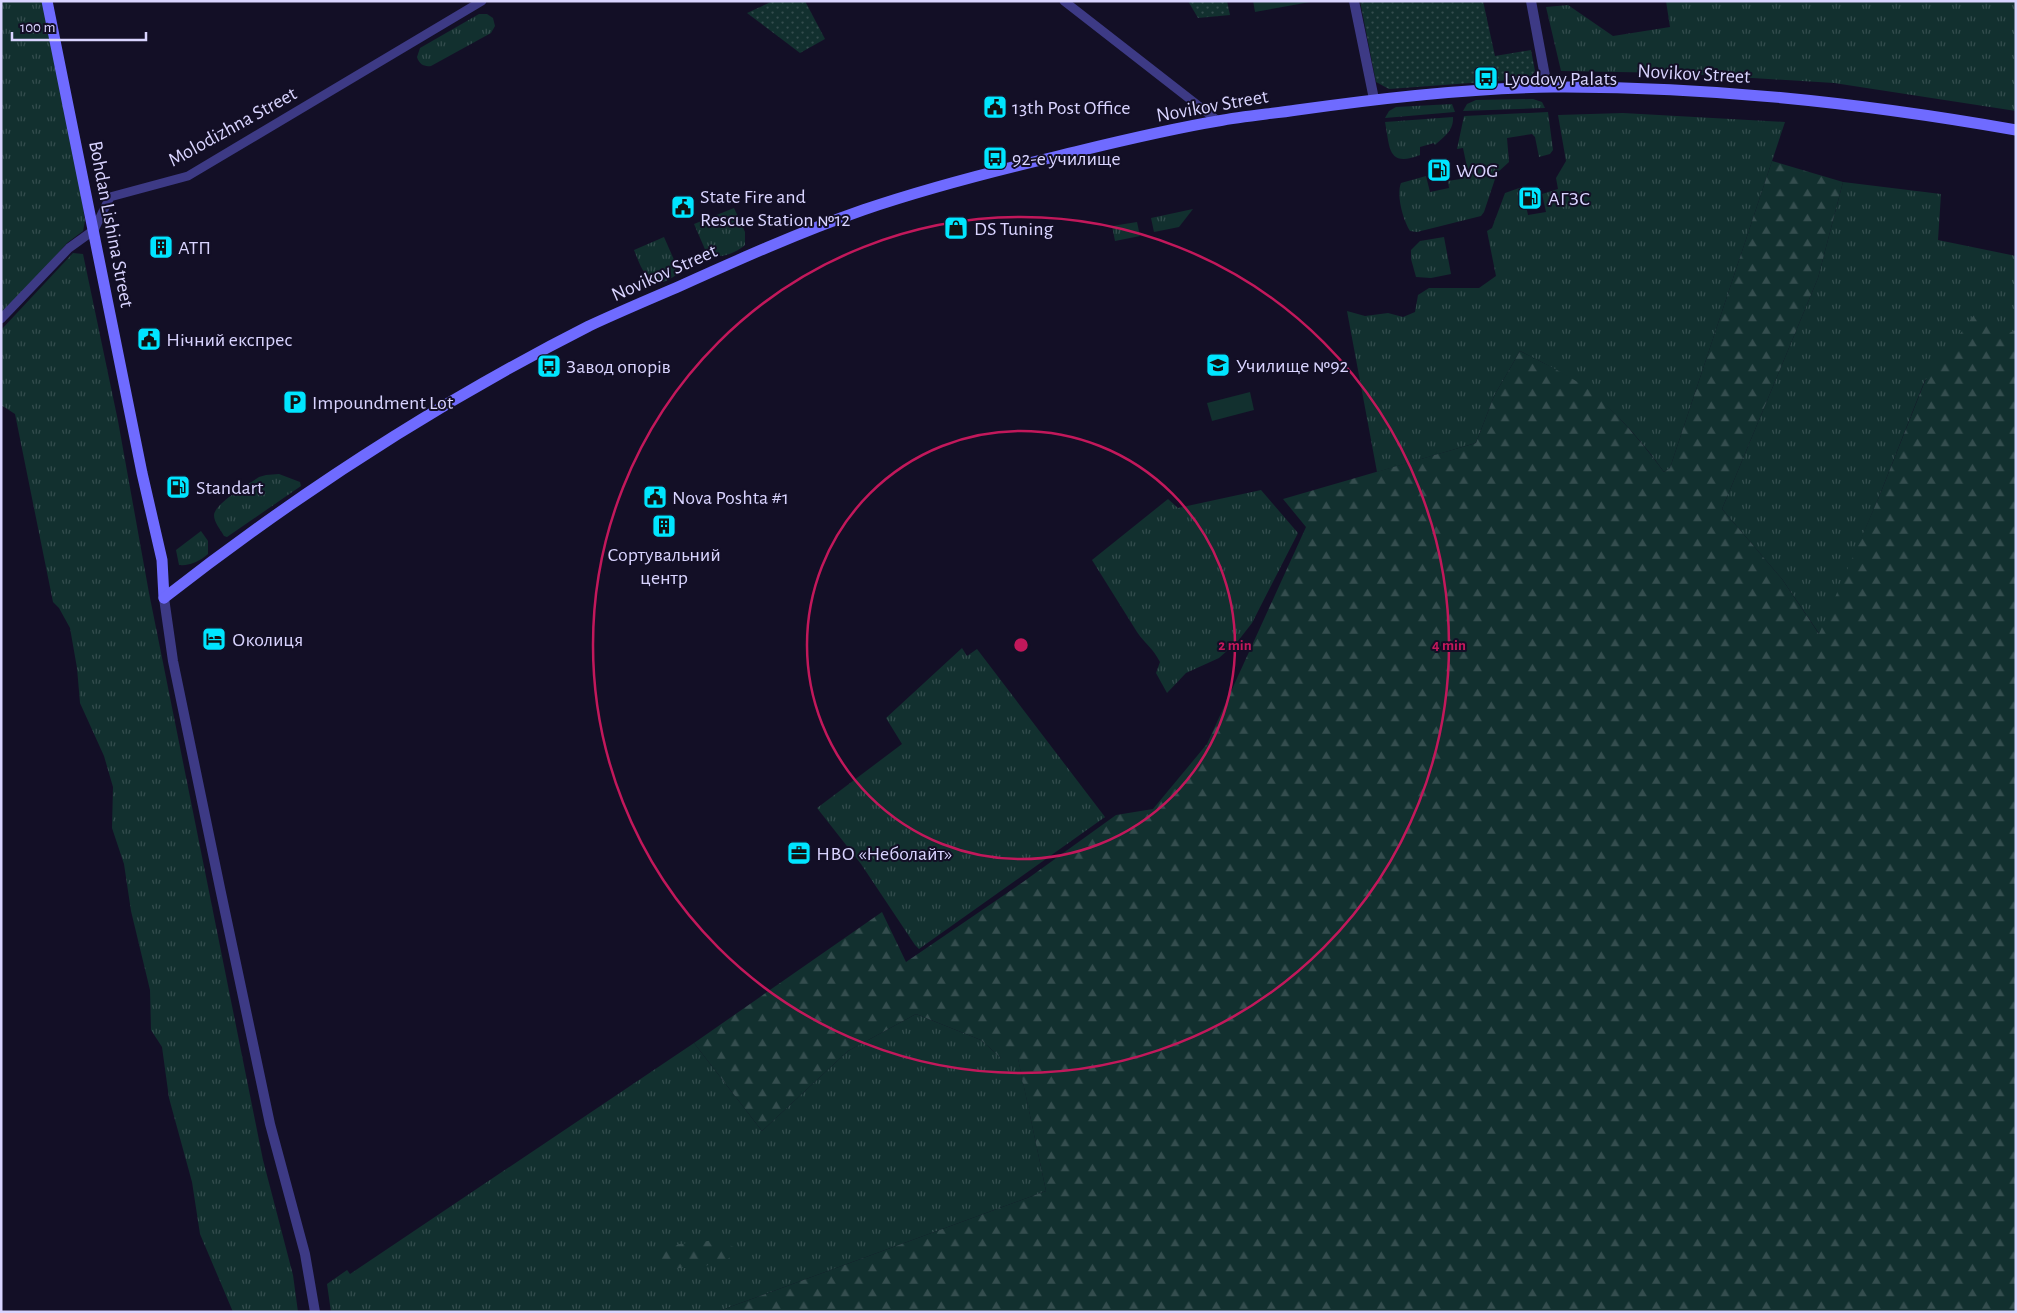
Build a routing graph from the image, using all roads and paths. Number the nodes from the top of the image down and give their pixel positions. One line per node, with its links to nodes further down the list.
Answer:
1 (48, 1): 11 (main road, Bohdan Lishina Street)
2 (482, 1): 6 (street, Molodizhna Street)
3 (1064, 1): 9 (street)
4 (1354, 1): 8 (street)
5 (1531, 1): 7 (street)
6 (473, 4): 11 (street, Molodizhna Street)
7 (1547, 87): 8 (main road, Novikov Street); 10 (main road, Novikov Street)
8 (1374, 100): 9 (main road, Novikov Street)
9 (1218, 121): 13 (main road, Novikov Street)
10 (2016, 130)
11 (94, 230): 12 (street, Molodizhna Street); 13 (main road, Bohdan Lishina Street)
12 (1, 319)
13 (164, 598): 14 (street, Bohdan Lishina Street)
14 (315, 1312)

